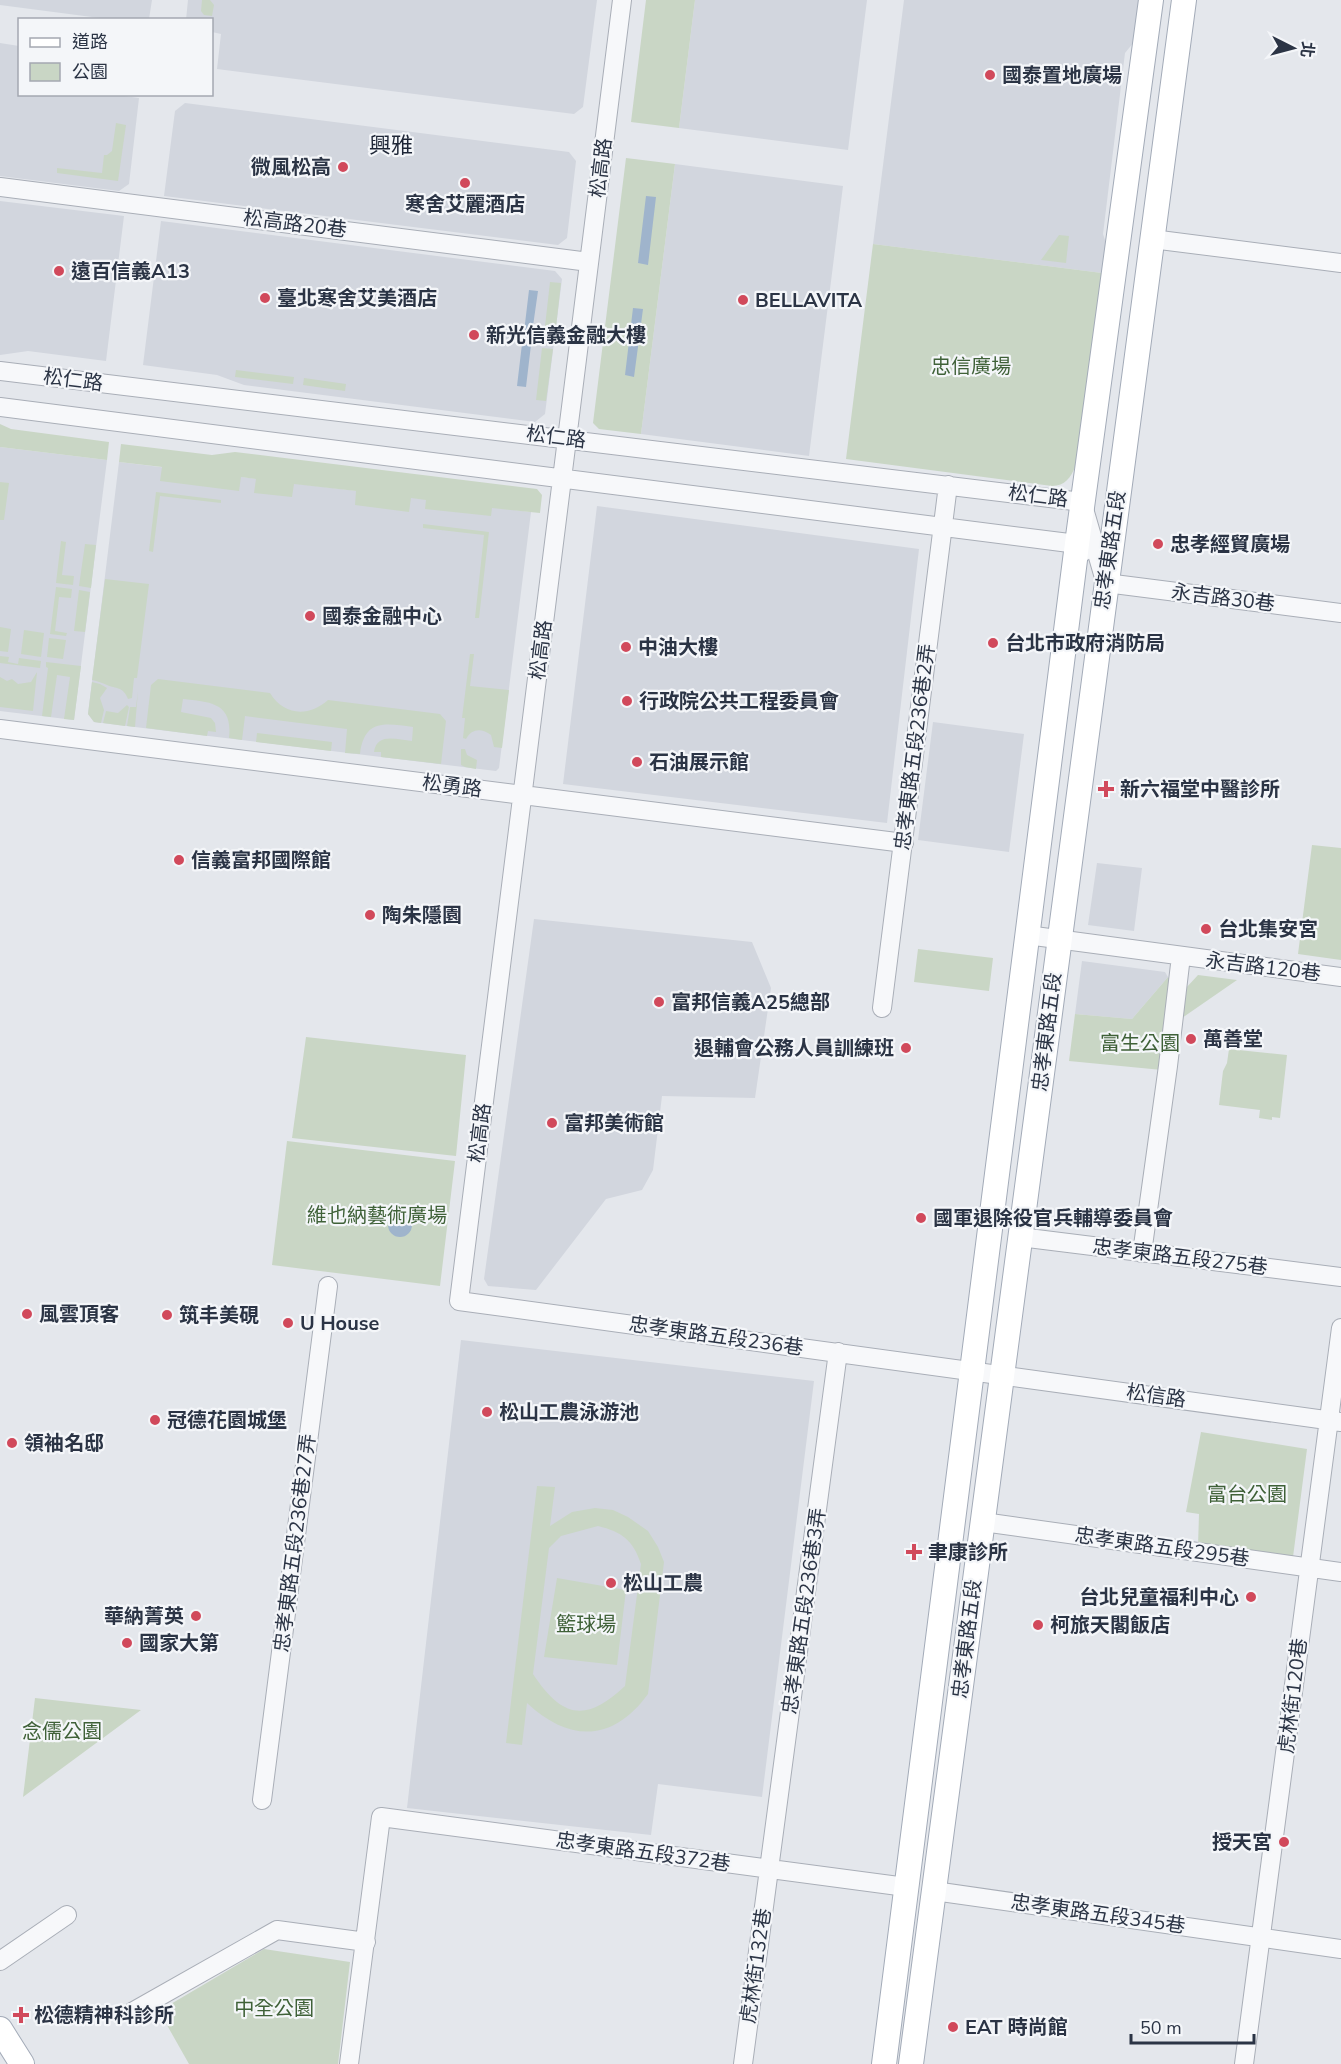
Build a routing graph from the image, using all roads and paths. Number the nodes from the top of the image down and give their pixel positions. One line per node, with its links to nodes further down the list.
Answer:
1 (622, 0): 6 (street, 松高路)
2 (1151, 0): 13 (main road, 忠孝東路五段)
3 (1184, 0): 5 (main road, 忠孝東路五段)
4 (0, 187): 6 (street, 松高路20巷)
5 (1152, 239): 7 (street); 16 (main road, 忠孝東路五段)
6 (589, 262): 10 (street, 松高路)
7 (1341, 263)
8 (0, 371): 10 (street, 松仁路)
9 (0, 407): 11 (street, 松仁路)
10 (567, 438): 11 (street, 松高路); 12 (street, 松仁路)
11 (562, 479): 14 (street, 松仁路); 19 (street, 松高路)
12 (948, 485): 13 (street, 松仁路); 14 (street, 忠孝東路五段236巷2弄)
13 (1082, 502): 15 (main road, 忠孝東路五段); 16 (street, 松仁路)
14 (943, 527): 15 (street, 松仁路); 20 (street, 忠孝東路五段236巷2弄)
15 (1077, 544): 16 (street); 21 (main road, 忠孝東路五段)
16 (1106, 583): 17 (street, 永吉路30巷); 22 (main road, 忠孝東路五段)
17 (1341, 613)
18 (0, 729): 19 (street, 松勇路)
19 (523, 795): 20 (street, 松勇路); 30 (street, 松高路)
20 (903, 843): 25 (street, 忠孝東路五段236巷2弄)
21 (1027, 935): 22 (street, 永吉路120巷); 33 (main road, 忠孝東路五段)
22 (1059, 939): 23 (street, 永吉路120巷); 26 (main road, 忠孝東路五段)
23 (1183, 956): 24 (street, 永吉路120巷); 27 (street)
24 (1341, 977)
25 (882, 1008)
26 (1020, 1237): 27 (street, 忠孝東路五段275巷); 34 (main road, 忠孝東路五段)
27 (1142, 1253): 28 (street, 忠孝東路五段275巷)
28 (1341, 1277)
29 (328, 1286): 39 (street, 忠孝東路五段236巷27弄)
30 (459, 1301): 32 (street, 忠孝東路五段236巷)
31 (1341, 1328): 35 (street, 虎林街120巷)
32 (838, 1353): 33 (street, 忠孝東路五段236巷); 40 (street, 忠孝東路五段236巷3弄)
33 (972, 1371): 34 (street, 松信路); 41 (main road, 忠孝東路五段)
34 (1002, 1375): 35 (street, 松信路); 36 (main road, 忠孝東路五段)
35 (1335, 1421): 37 (street, 虎林街120巷)
36 (982, 1522): 37 (street, 忠孝東路五段295巷); 42 (main road, 忠孝東路五段)
37 (1310, 1567): 38 (street, 忠孝東路五段295巷); 44 (street, 虎林街120巷)
38 (1341, 1572)
39 (262, 1800)
40 (769, 1869): 41 (street, 忠孝東路五段372巷); 45 (street, 忠孝東路五段372巷); 52 (street, 虎林街132巷)
41 (906, 1887): 42 (main road); 53 (main road, 忠孝東路五段)
42 (934, 1891): 44 (street, 忠孝東路五段345巷); 54 (main road, 忠孝東路五段)
43 (67, 1915): 47 (street)
44 (1261, 1938): 46 (street, 忠孝東路五段345巷); 55 (street, 虎林街120巷)
45 (366, 1942): 48 (street); 51 (street)
46 (1341, 1948)
47 (0, 1961)
48 (132, 2012)
49 (0, 2030): 50 (main road)
50 (22, 2064)
51 (349, 2064)
52 (743, 2064)
53 (884, 2064)
54 (911, 2064)
55 (1244, 2064)

